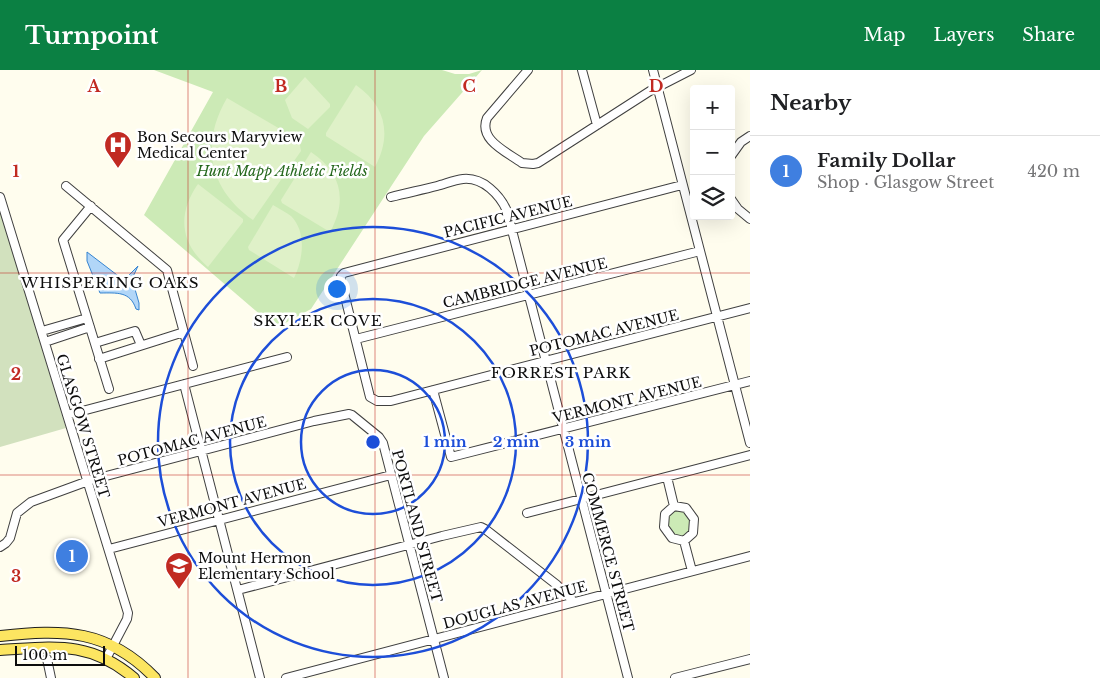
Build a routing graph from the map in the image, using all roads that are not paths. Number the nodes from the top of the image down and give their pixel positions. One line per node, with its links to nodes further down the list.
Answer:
1 (528, 70): 6 (street)
2 (582, 70): 6 (street)
3 (652, 70): 5 (street)
4 (691, 70): 5 (street)
5 (657, 87): 6 (street); 9 (street)
6 (597, 124)
7 (750, 136): 8 (street)
8 (735, 150)
9 (682, 185): 16 (street, PACIFIC AVENUE); 17 (street)
10 (66, 186): 14 (street)
11 (0, 197): 23 (street, GLASGOW STREET)
12 (391, 197): 16 (street, COMMERCE STREET)
13 (735, 205): 15 (street)
14 (90, 206): 21 (street); 24 (street)
15 (750, 219)
16 (512, 229): 18 (street, COMMERCE STREET); 25 (street, PACIFIC AVENUE)
17 (700, 252): 18 (street, CAMBRIDGE AVENUE); 20 (street)
18 (528, 294): 25 (street, CAMBRIDGE AVENUE); 31 (street, COMMERCE STREET)
19 (750, 308): 20 (street, POTOMAC AVENUE)
20 (717, 316): 31 (street, POTOMAC AVENUE); 35 (street)
21 (87, 318): 22 (street); 23 (street)
22 (90, 327): 26 (street); 27 (street)
23 (42, 331): 26 (street, GLASGOW STREET)
24 (184, 332): 28 (street); 32 (street)
25 (356, 339): 37 (street, POTOMAC AVENUE)
26 (45, 342): 38 (street, GLASGOW STREET)
27 (95, 343): 28 (street); 30 (street)
28 (141, 346): 30 (street)
29 (287, 357): 34 (street)
30 (99, 358): 36 (street)
31 (545, 362): 37 (street, POTOMAC AVENUE); 40 (street, COMMERCE STREET)
32 (193, 366)
33 (750, 381): 35 (street, VERMONT AVENUE)
34 (184, 384): 38 (street); 42 (street)
35 (735, 385): 40 (street, VERMONT AVENUE); 41 (street)
36 (109, 389)
37 (433, 390): 40 (street, VERMONT AVENUE)
38 (66, 415): 46 (street, GLASGOW STREET)
39 (358, 420): 42 (street, POTOMAC AVENUE); 44 (street, PORTLAND STREET)
40 (563, 429): 47 (street, COMMERCE STREET)
41 (750, 443)
42 (202, 451): 46 (street, POTOMAC AVENUE); 50 (street)
43 (750, 455): 45 (street)
44 (391, 475): 50 (street, VERMONT AVENUE); 52 (street, PORTLAND STREET)
45 (667, 477): 47 (street); 48 (street)
46 (87, 482): 53 (street, POTOMAC AVENUE); 54 (street, GLASGOW STREET)
47 (581, 499): 49 (street); 58 (street, COMMERCE STREET)
48 (674, 506): 51 (street); 51 (street)
49 (527, 513)
50 (219, 519): 54 (street, VERMONT AVENUE); 57 (street)
51 (684, 541): 56 (street)
52 (409, 545): 57 (street); 59 (street); 61 (street, PORTLAND STREET)
53 (0, 547)
54 (109, 549): 62 (street, GLASGOW STREET)
55 (750, 556): 56 (street, DOUGLAS AVENUE)
56 (692, 571): 58 (street, DOUGLAS AVENUE)
57 (238, 590): 70 (street)
58 (606, 594): 59 (street, DOUGLAS AVENUE); 73 (street, COMMERCE STREET)
59 (574, 602): 61 (street, DOUGLAS AVENUE)
60 (0, 636): 62 (main road)
61 (434, 640): 71 (street, DOUGLAS AVENUE); 72 (street, PORTLAND STREET)
62 (113, 646): 66 (street, GLASGOW STREET); 69 (main road)
63 (0, 650): 66 (main road)
64 (750, 658): 74 (street)
65 (47, 659): 67 (street)
66 (106, 659): 68 (main road)
67 (51, 678)
68 (134, 678)
69 (155, 678)
70 (260, 678)
71 (286, 678)
72 (444, 678)
73 (628, 678)
74 (675, 678)

